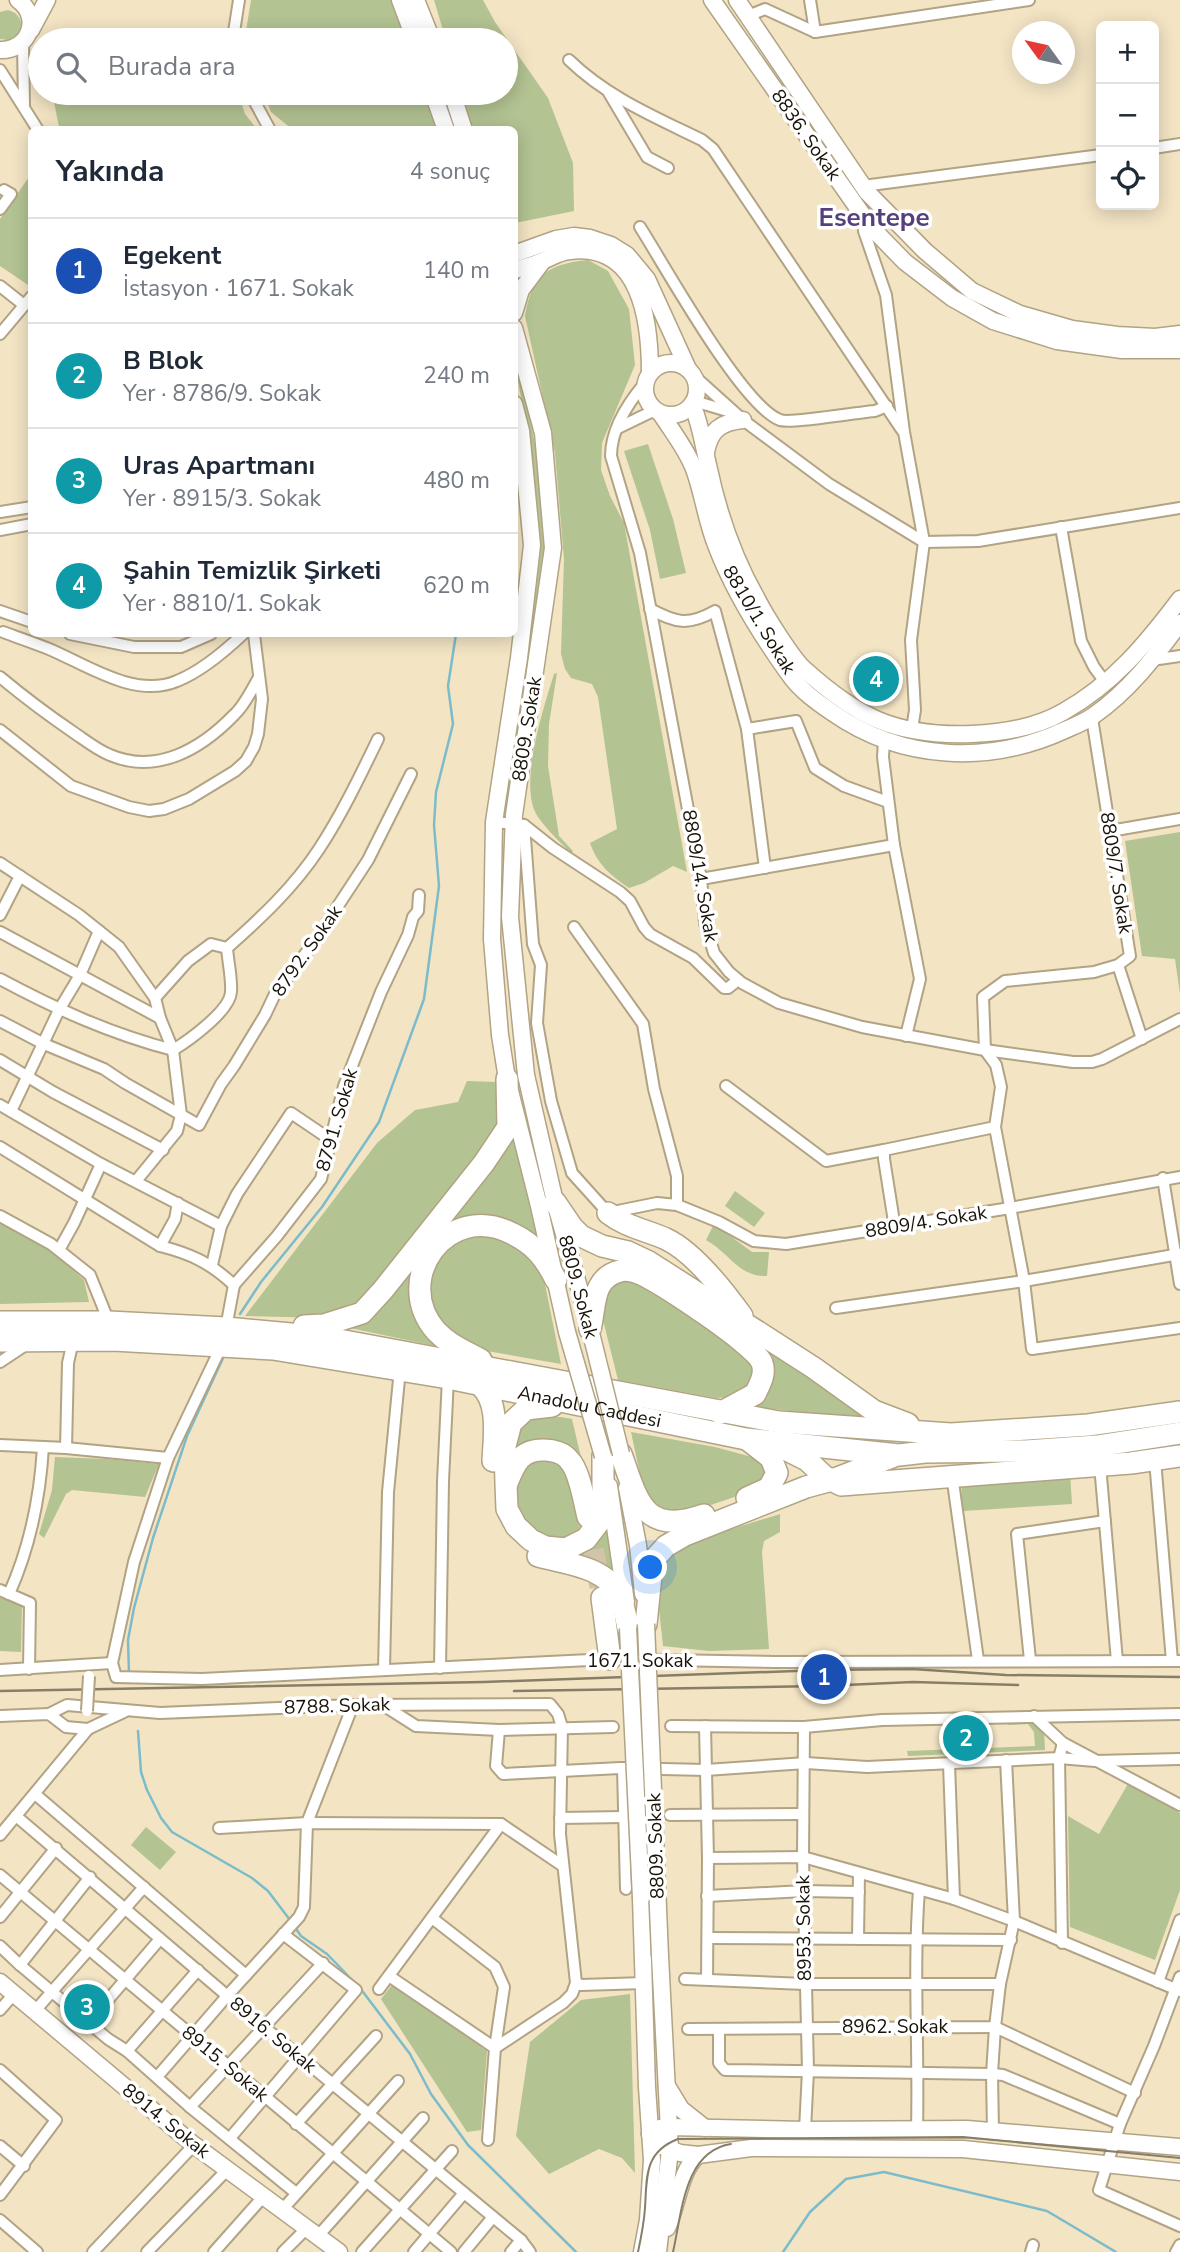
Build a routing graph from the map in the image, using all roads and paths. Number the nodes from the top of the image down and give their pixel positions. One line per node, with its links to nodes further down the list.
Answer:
1 (18, 0): 17 (street)
2 (47, 0): 11 (street)
3 (239, 0): 12 (street)
4 (400, 0): 13 (street)
5 (416, 0): 14 (street)
6 (712, 0): 37 (street, 8836. Sokak)
7 (737, 0): 10 (street)
8 (810, 0): 15 (street)
9 (1029, 0): 15 (street)
10 (748, 16): 15 (street); 34 (street)
11 (31, 28)
12 (235, 28)
13 (410, 28)
14 (427, 28)
15 (815, 32)
16 (28, 34): 17 (street)
17 (25, 39): 18 (street); 25 (street)
18 (0, 50)
19 (569, 60): 21 (street)
20 (0, 70): 25 (street)
21 (607, 90): 33 (street); 52 (street)
22 (256, 105): 27 (street)
23 (437, 105): 28 (street)
24 (456, 105): 29 (street)
25 (23, 106): 26 (street)
26 (36, 126)
27 (268, 126)
28 (445, 126)
29 (463, 126)
30 (1180, 145): 31 (street)
31 (1159, 147)
32 (1096, 156): 34 (street)
33 (668, 168)
34 (863, 187): 46 (street)
35 (4, 190): 36 (street)
36 (0, 209)
37 (862, 215): 48 (street, 8836. Sokak); 57 (street)
38 (640, 227): 52 (street)
39 (518, 250): 49 (street)
40 (542, 262): 41 (street); 43 (street); 50 (street)
41 (518, 269)
42 (0, 286): 44 (street)
43 (518, 300)
44 (28, 301): 45 (street)
45 (0, 334)
46 (1180, 334)
47 (518, 342): 91 (street, 8809. Sokak)
48 (1180, 349)
49 (690, 372): 50 (street); 51 (street); 54 (street)
50 (648, 378): 53 (street); 56 (street, 8809/14. Sokak)
51 (693, 403): 53 (street); 54 (street); 58 (street, 8810/1. Sokak)
52 (887, 406): 57 (street)
53 (658, 412): 56 (street); 86 (street, 8810/1. Sokak)
54 (738, 416): 58 (street); 65 (street)
55 (518, 419): 90 (street, 8809. Sokak)
56 (618, 428): 67 (street, 8809/14. Sokak)
57 (904, 432): 65 (street)
58 (706, 455): 83 (street, 8810/1. Sokak)
59 (28, 508): 61 (street)
60 (1180, 509): 63 (street)
61 (0, 512)
62 (28, 525): 64 (street)
63 (1061, 527): 65 (street); 80 (street)
64 (0, 530)
65 (924, 542): 83 (street)
66 (1180, 599): 80 (street, 8810/1. Sokak)
67 (650, 609): 82 (street); 97 (street, 8809/14. Sokak)
68 (0, 611): 69 (street)
69 (28, 621)
70 (1180, 623): 77 (street, 8810/1. Sokak)
71 (4, 632): 74 (street)
72 (86, 637): 73 (street)
73 (204, 637)
74 (240, 637)
75 (254, 637): 79 (street)
76 (1180, 656): 77 (street)
77 (1153, 660): 81 (street, 8810/1. Sokak)
78 (0, 677): 79 (street)
79 (258, 679): 84 (street)
80 (1105, 682): 83 (street, 8810/1. Sokak)
81 (1092, 718): 86 (street, 8810/1. Sokak); 92 (street, 8809/7. Sokak)
82 (747, 729): 88 (street); 95 (street)
83 (912, 729)
84 (0, 730)
85 (378, 739): 103 (street)
86 (884, 741): 88 (street)
87 (411, 774): 124 (street, 8792. Sokak)
88 (888, 802): 93 (street)
89 (1180, 819): 92 (street)
90 (494, 822): 91 (street); 120 (street, 8809. Sokak)
91 (519, 824): 107 (street); 135 (street, 8809. Sokak); 139 (street)
92 (1110, 831): 104 (street, 8809/7. Sokak)
93 (894, 845): 95 (street); 113 (street)
94 (0, 863): 96 (street)
95 (765, 868): 97 (street)
96 (20, 876): 99 (street); 101 (street)
97 (701, 879): 107 (street, 8809/14. Sokak)
98 (419, 895): 126 (street, 8791. Sokak)
99 (0, 915)
100 (574, 927): 137 (street)
101 (99, 931): 105 (street); 108 (street)
102 (0, 932): 105 (street)
103 (227, 948): 108 (street); 116 (street)
104 (1118, 965): 114 (street); 117 (street)
105 (80, 975): 109 (street); 110 (street)
106 (0, 979): 109 (street)
107 (738, 980): 113 (street, 8809/14. Sokak)
108 (155, 998): 110 (street)
109 (59, 1010): 115 (street); 116 (street)
110 (160, 1018): 116 (street)
111 (1180, 1019): 114 (street, 8809/14. Sokak)
112 (0, 1021): 115 (street)
113 (906, 1037): 117 (street, 8809/14. Sokak)
114 (1142, 1039): 117 (street, 8809/14. Sokak)
115 (44, 1044): 119 (street); 124 (street)
116 (173, 1050): 124 (street)
117 (985, 1050): 125 (street)
118 (0, 1060): 119 (street)
119 (28, 1076): 123 (street); 128 (street)
120 (507, 1079): 147 (street, 8809. Sokak); 157 (highway)
121 (726, 1086): 129 (street)
122 (0, 1105): 123 (street)
123 (11, 1111): 130 (street)
124 (181, 1115): 128 (street)
125 (995, 1127): 129 (street); 138 (street)
126 (331, 1140): 141 (street); 150 (street, 8791. Sokak)
127 (0, 1147): 134 (street)
128 (163, 1150): 133 (street)
129 (884, 1150): 142 (street)
130 (101, 1164): 133 (street); 134 (street)
131 (1180, 1177): 132 (street, 8809/4. Sokak)
132 (1163, 1178): 138 (street, 8809/4. Sokak); 145 (street)
133 (136, 1181): 136 (street)
134 (85, 1199): 143 (street); 144 (street)
135 (555, 1202): 154 (highway); 156 (street, 8809. Sokak)
136 (178, 1203): 141 (street); 143 (street)
137 (677, 1205): 139 (street); 142 (street, 8809/4. Sokak)
138 (1010, 1208): 142 (street, 8809/4. Sokak); 148 (street)
139 (608, 1213): 154 (highway)
140 (0, 1216): 144 (street)
141 (221, 1226): 146 (street)
142 (895, 1228)
143 (160, 1246): 146 (street)
144 (58, 1250): 153 (street)
145 (1177, 1254): 148 (street); 149 (street)
146 (212, 1265): 150 (street)
147 (556, 1280): 163 (highway); 176 (street, 8809. Sokak, bridge)
148 (1024, 1281): 151 (street); 155 (street)
149 (1180, 1284)
150 (234, 1285): 157 (street)
151 (836, 1308)
152 (0, 1322): 153 (highway, Anadolu Caddesi)
153 (109, 1322): 157 (highway, Anadolu Caddesi)
154 (749, 1326): 170 (highway)
155 (1180, 1328)
156 (590, 1329): 168 (highway); 176 (street, 8809. Sokak, bridge)
157 (224, 1337): 159 (highway, Anadolu Caddesi); 162 (highway, Anadolu Caddesi); 163 (highway, Anadolu Caddesi); 179 (street)
158 (0, 1341): 160 (highway, Anadolu Caddesi)
159 (73, 1341): 160 (highway, Anadolu Caddesi); 175 (street)
160 (31, 1342): 161 (street)
161 (0, 1362)
162 (400, 1369): 164 (highway, Anadolu Caddesi); 199 (street)
163 (502, 1370): 168 (highway, Anadolu Caddesi)
164 (448, 1378): 165 (highway, Anadolu Caddesi); 196 (street)
165 (481, 1385): 166 (highway, Anadolu Caddesi); 189 (highway)
166 (571, 1404): 171 (highway, Anadolu Caddesi); 184 (highway)
167 (1180, 1412): 170 (highway, Anadolu Caddesi)
168 (720, 1413): 170 (highway, Anadolu Caddesi)
169 (1180, 1433): 177 (highway, Anadolu Caddesi)
170 (951, 1434)
171 (746, 1439): 172 (highway, Anadolu Caddesi); 176 (highway)
172 (773, 1443): 177 (highway, Anadolu Caddesi); 183 (highway)
173 (0, 1445): 174 (street)
174 (43, 1447): 175 (street); 187 (street)
175 (66, 1448): 179 (street)
176 (612, 1455): 184 (highway); 189 (street, 8809. Sokak)
177 (899, 1455): 183 (highway)
178 (1180, 1456): 180 (highway)
179 (168, 1458): 195 (street)
180 (1155, 1460): 181 (highway); 194 (street)
181 (1100, 1465): 182 (highway); 186 (street)
182 (952, 1475): 183 (highway); 191 (street)
183 (832, 1480): 189 (highway)
184 (506, 1485): 185 (highway)
185 (588, 1517)
186 (1105, 1521): 192 (street); 193 (street)
187 (5, 1592): 197 (street)
188 (602, 1598): 190 (highway)
189 (637, 1626): 269 (street, 8809. Sokak, bridge)
190 (610, 1659): 191 (street, 1671. Sokak); 196 (street, 1671. Sokak)
191 (978, 1660): 192 (street, 1671. Sokak)
192 (1030, 1660): 193 (street, 1671. Sokak)
193 (1117, 1661): 194 (street, 1671. Sokak)
194 (1176, 1661)
195 (112, 1663): 197 (street); 199 (street, 1671. Sokak)
196 (440, 1668): 199 (street, 1671. Sokak)
197 (29, 1669): 198 (street)
198 (0, 1670)
199 (384, 1670)
200 (89, 1676): 203 (street, bridge)
201 (383, 1704): 202 (street, 8788. Sokak); 211 (street, 8788. Sokak); 215 (street)
202 (353, 1705): 204 (street, 8788. Sokak); 234 (street)
203 (87, 1711)
204 (124, 1712): 205 (street, 8788. Sokak); 214 (street, 8788. Sokak)
205 (50, 1714): 207 (street, 8788. Sokak); 214 (street)
206 (1180, 1714): 208 (street)
207 (0, 1716)
208 (1034, 1716): 213 (street); 216 (street)
209 (671, 1726): 210 (street)
210 (705, 1726): 213 (street); 225 (street)
211 (562, 1727): 212 (street); 215 (street); 224 (street)
212 (613, 1727)
213 (804, 1727): 221 (street, 8953. Sokak)
214 (88, 1729): 226 (street, 8788. Sokak)
215 (499, 1731): 224 (street)
216 (1063, 1743): 217 (street); 220 (street)
217 (1059, 1758): 219 (street); 220 (street); 266 (street)
218 (1180, 1759): 220 (street)
219 (1006, 1760): 222 (street); 257 (street)
220 (1095, 1761): 227 (street)
221 (806, 1763): 222 (street); 225 (street); 228 (street, 8953. Sokak)
222 (949, 1764): 252 (street)
223 (623, 1768): 224 (street); 225 (street); 231 (street)
224 (561, 1770): 232 (street)
225 (706, 1770): 230 (street)
226 (35, 1794): 233 (street, 8788. Sokak); 245 (street)
227 (1180, 1805)
228 (803, 1814): 230 (street); 239 (street, 8953. Sokak)
229 (670, 1815): 230 (street)
230 (708, 1815): 240 (street)
231 (624, 1817): 232 (street); 246 (street)
232 (560, 1818): 241 (street)
233 (9, 1819): 237 (street, 8788. Sokak); 238 (street, 8916. Sokak)
234 (307, 1823): 235 (street); 236 (street); 259 (street)
235 (501, 1824): 241 (street); 255 (street)
236 (219, 1828)
237 (0, 1835)
238 (56, 1848): 244 (street, 8916. Sokak); 249 (street)
239 (803, 1857): 240 (street); 242 (street); 248 (street, 8953. Sokak)
240 (708, 1858): 251 (street)
241 (563, 1866): 281 (street)
242 (859, 1872): 247 (street); 250 (street)
243 (0, 1875): 249 (street, 8915. Sokak)
244 (90, 1877): 253 (street, 8916. Sokak); 258 (street)
245 (144, 1887): 253 (street); 273 (street)
246 (626, 1889)
247 (919, 1890): 252 (street); 264 (street)
248 (804, 1891): 250 (street); 251 (street); 262 (street, 8953. Sokak)
249 (19, 1892): 254 (street); 258 (street, 8915. Sokak)
250 (859, 1892): 263 (street)
251 (706, 1896): 260 (street)
252 (954, 1899): 257 (street)
253 (125, 1909): 261 (street, 8916. Sokak); 268 (street)
254 (0, 1917)
255 (432, 1918): 274 (street); 303 (street)
256 (1180, 1920): 280 (street)
257 (1014, 1921): 265 (street); 266 (street)
258 (55, 1922): 268 (street, 8915. Sokak); 271 (street)
259 (284, 1934): 270 (street); 273 (street)
260 (708, 1938): 262 (street); 277 (street)
261 (160, 1939): 272 (street, 8916. Sokak); 278 (street)
262 (804, 1939): 263 (street); 283 (street, 8953. Sokak)
263 (858, 1939): 264 (street)
264 (915, 1939): 265 (street); 284 (street)
265 (1011, 1940): 285 (street)
266 (1062, 1943): 280 (street)
267 (0, 1946): 271 (street)
268 (89, 1950): 278 (street, 8915. Sokak); 288 (street)
269 (652, 1957): 282 (street, 8809. Sokak); 314 (street, 8809. Sokak)
270 (323, 1963): 295 (street); 305 (street)
271 (19, 1965): 288 (street)
272 (198, 1970): 290 (street, 8916. Sokak); 292 (street)
273 (246, 1975): 290 (street)
274 (389, 1976): 286 (street); 303 (street)
275 (1180, 1977): 287 (street)
276 (685, 1979): 277 (street)
277 (706, 1979): 283 (street)
278 (125, 1981): 292 (street, 8915. Sokak); 294 (street)
279 (0, 1982): 289 (street, 8914. Sokak)
280 (1158, 1982): 287 (street)
281 (576, 1983): 282 (street); 303 (street)
282 (645, 1983): 327 (street, 8809. Sokak)
283 (805, 1983): 284 (street); 296 (street, 8953. Sokak)
284 (916, 1984): 285 (street); 298 (street)
285 (1000, 1984): 297 (street)
286 (379, 1989)
287 (1178, 1990): 315 (street)
288 (52, 1992): 293 (street); 294 (street)
289 (13, 1995): 291 (street); 293 (street, 8914. Sokak)
290 (227, 1996): 295 (street, 8916. Sokak); 302 (street)
291 (0, 2010)
292 (161, 2011): 302 (street, 8915. Sokak); 304 (street)
293 (34, 2012): 332 (street, 8914. Sokak)
294 (89, 2022): 304 (street)
295 (264, 2027): 305 (street, 8916. Sokak); 306 (street)
296 (807, 2027): 298 (street, 8962. Sokak); 300 (street, 8962. Sokak); 308 (street, 8953. Sokak)
297 (995, 2027): 298 (street, 8962. Sokak); 310 (street); 315 (street)
298 (916, 2028): 309 (street)
299 (688, 2029): 300 (street, 8962. Sokak)
300 (719, 2029): 308 (street)
301 (376, 2036): 313 (street)
302 (192, 2037): 306 (street, 8915. Sokak); 311 (street)
303 (495, 2048): 329 (street)
304 (127, 2051): 311 (street)
305 (298, 2056): 313 (street, 8916. Sokak); 316 (street)
306 (228, 2067): 316 (street, 8915. Sokak); 317 (street)
307 (0, 2070): 340 (street)
308 (808, 2071): 309 (street); 324 (street, 8953. Sokak)
309 (919, 2073): 310 (street); 325 (street)
310 (992, 2074): 321 (street); 326 (street)
311 (157, 2077): 317 (street)
312 (398, 2081): 318 (street)
313 (332, 2084): 318 (street, 8916. Sokak); 320 (street)
314 (666, 2084): 322 (street, 8809. Sokak); 323 (street)
315 (1135, 2093): 321 (street)
316 (264, 2097): 320 (street, 8915. Sokak); 328 (street)
317 (190, 2107): 328 (street)
318 (368, 2113): 331 (street, 8916. Sokak); 337 (street)
319 (423, 2118): 331 (street)
320 (296, 2124): 337 (street, 8915. Sokak)
321 (1120, 2124): 330 (street)
322 (668, 2127): 323 (street); 327 (street); 335 (street, 8809. Sokak)
323 (707, 2129): 324 (street)
324 (805, 2130): 325 (street)
325 (917, 2130): 326 (street)
326 (993, 2131): 330 (street)
327 (650, 2134): 335 (street); 371 (street, 8809. Sokak)
328 (230, 2138): 345 (street)
329 (488, 2140)
330 (1115, 2141): 334 (street); 339 (street)
331 (402, 2142): 341 (street, 8916. Sokak); 344 (street)
332 (194, 2145): 342 (street, 8914. Sokak); 361 (street)
333 (0, 2146): 340 (street)
334 (1180, 2147)
335 (670, 2150): 338 (street); 358 (street, 8809. Sokak)
336 (452, 2151): 341 (street)
337 (331, 2153): 344 (street, 8915. Sokak); 345 (street)
338 (698, 2155): 339 (street); 358 (street)
339 (1107, 2164): 343 (street); 353 (street)
340 (24, 2166): 347 (street)
341 (435, 2169): 346 (street, 8916. Sokak); 349 (street)
342 (227, 2170): 348 (street, 8914. Sokak); 362 (street)
343 (1180, 2172)
344 (365, 2182): 349 (street, 8915. Sokak); 354 (street)
345 (296, 2193): 350 (street)
346 (464, 2193): 351 (street, 8916. Sokak); 355 (street)
347 (0, 2195)
348 (262, 2197): 350 (street, 8914. Sokak); 363 (street)
349 (398, 2209): 355 (street, 8915. Sokak); 365 (street)
350 (281, 2210): 354 (street, 8914. Sokak)
351 (493, 2217): 356 (street, 8916. Sokak); 368 (street)
352 (0, 2220): 360 (street)
353 (1180, 2226)
354 (312, 2232): 359 (street, 8914. Sokak); 364 (street)
355 (429, 2235): 366 (street); 367 (street, 8915. Sokak)
356 (521, 2240): 369 (street); 370 (street, 8916. Sokak)
357 (1180, 2245): 372 (street)
358 (659, 2247)
359 (335, 2251)
360 (37, 2252)
361 (93, 2252)
362 (147, 2252)
363 (214, 2252)
364 (283, 2252)
365 (362, 2252)
366 (414, 2252)
367 (451, 2252)
368 (464, 2252)
369 (511, 2252)
370 (530, 2252)
371 (642, 2252)
372 (1176, 2252)

